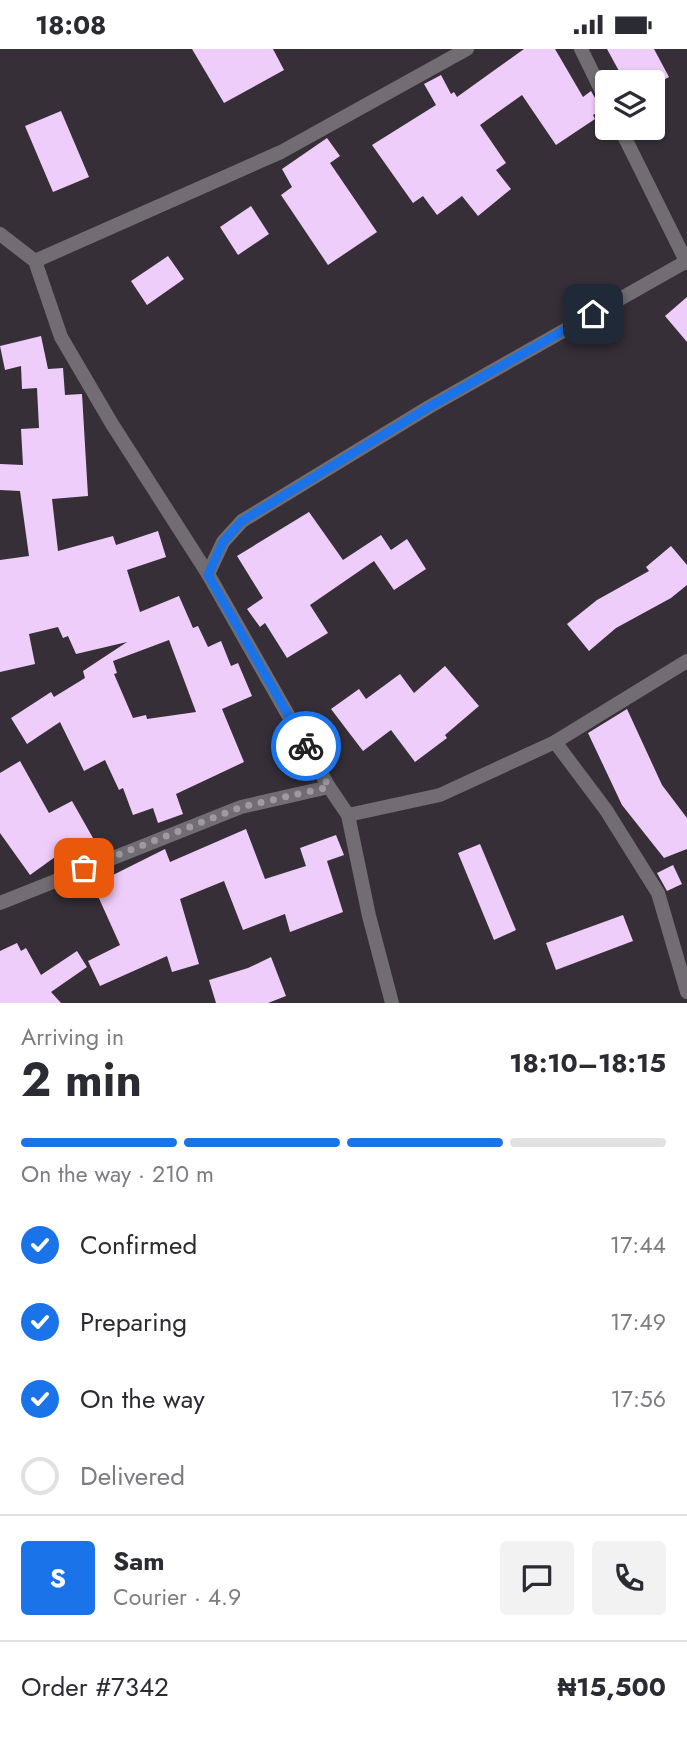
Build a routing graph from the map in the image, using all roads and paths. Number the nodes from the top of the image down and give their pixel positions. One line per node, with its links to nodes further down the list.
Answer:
1 (467, 49): 6 (street)
2 (581, 49): 3 (street)
3 (595, 78)
4 (626, 140): 7 (street)
5 (0, 235): 6 (street)
6 (35, 261): 8 (street)
7 (687, 262): 8 (street)
8 (208, 575): 11 (street)
9 (687, 661): 10 (street)
10 (555, 742): 12 (street); 14 (street)
11 (329, 787): 12 (street); 13 (street)
12 (348, 815): 15 (street)
13 (0, 904)
14 (687, 992)
15 (393, 1003)

